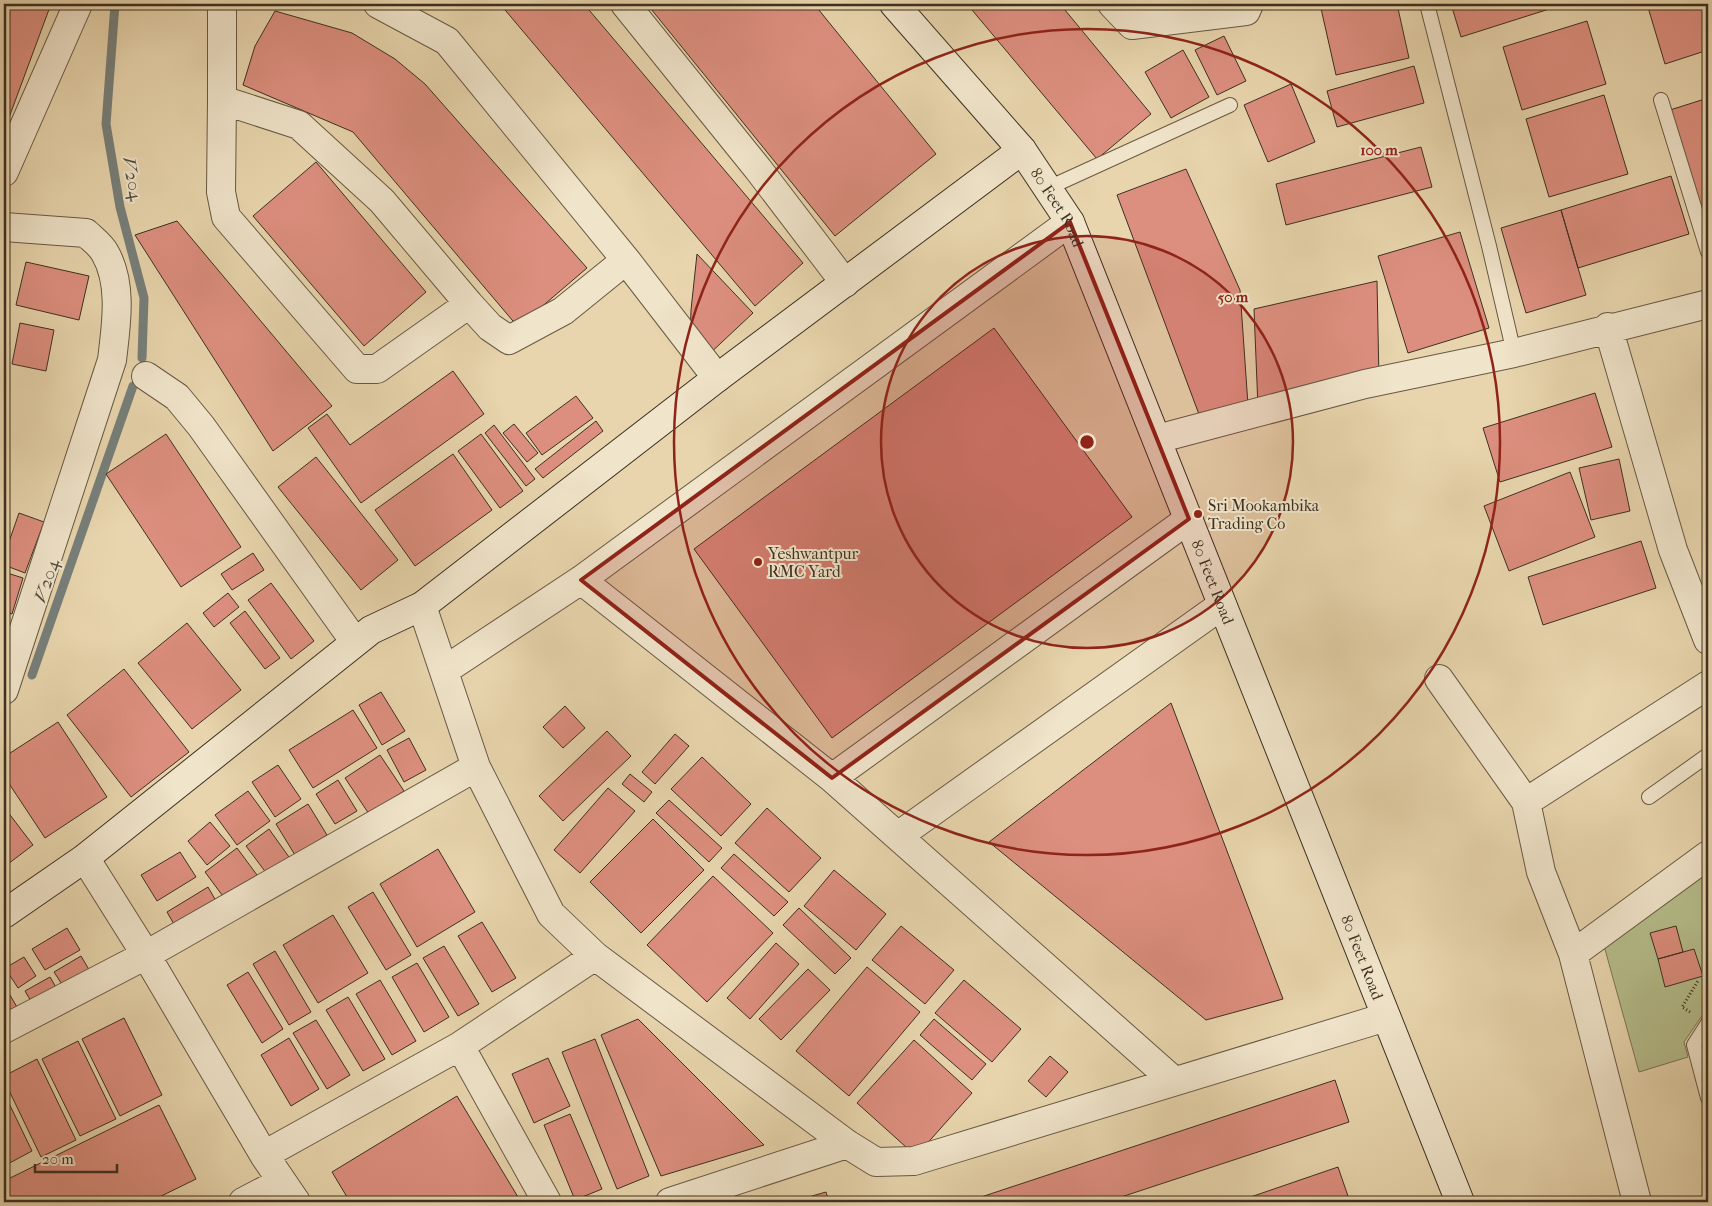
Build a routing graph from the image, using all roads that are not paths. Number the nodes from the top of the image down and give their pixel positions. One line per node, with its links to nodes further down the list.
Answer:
1 (78, 4): 13 (street)
2 (222, 4): 9 (street)
3 (378, 4): 18 (street)
4 (625, 4): 19 (street)
5 (894, 4): 12 (street, 80 Feet Road)
6 (1112, 4): 7 (street)
7 (1249, 4)
8 (1427, 4): 23 (lane)
9 (222, 100): 20 (street); 20 (street)
10 (1661, 100): 17 (lane)
11 (1230, 105): 14 (lane)
12 (1022, 150): 14 (street, 80 Feet Road); 19 (street)
13 (4, 172)
14 (1048, 188): 15 (street, 80 Feet Road)
15 (1070, 222): 26 (street, 80 Feet Road); 28 (street)
16 (4, 226): 36 (street)
17 (1708, 252)
18 (626, 260): 20 (street); 25 (street)
19 (845, 283): 25 (street)
20 (469, 304)
21 (1708, 304): 22 (street)
22 (1608, 327): 23 (street); 31 (street)
23 (1514, 353): 26 (street)
24 (146, 376): 32 (street)
25 (717, 378): 30 (street)
26 (1157, 439): 27 (street, 80 Feet Road)
27 (1188, 519): 29 (street, 80 Feet Road); 39 (street)
28 (581, 580): 33 (street); 39 (street)
29 (1222, 604): 42 (street); 49 (street, 80 Feet Road)
30 (422, 606): 32 (street); 33 (street)
31 (1708, 640)
32 (355, 642): 44 (street)
33 (445, 670): 38 (street)
34 (1440, 679): 41 (street)
35 (1708, 685): 41 (street)
36 (4, 690)
37 (1708, 755): 40 (lane)
38 (476, 767): 47 (street); 48 (street)
39 (832, 778): 42 (street)
40 (1649, 797)
41 (1526, 802): 46 (street)
42 (898, 836): 53 (street)
43 (1708, 855): 46 (street)
44 (84, 858): 45 (street); 47 (street)
45 (4, 914)
46 (1573, 954): 62 (street)
47 (146, 955): 51 (street); 56 (street)
48 (595, 956): 52 (street); 55 (street)
49 (1386, 1017): 53 (street); 61 (street, 80 Feet Road)
50 (1708, 1023): 54 (lane)
51 (4, 1029)
52 (460, 1046): 56 (street); 59 (street)
53 (1174, 1081): 55 (street)
54 (1708, 1098)
55 (847, 1144): 60 (street)
56 (264, 1155): 57 (street)
57 (289, 1192): 58 (street)
58 (243, 1202)
59 (547, 1202)
60 (670, 1202)
61 (1460, 1202)
62 (1637, 1202)

